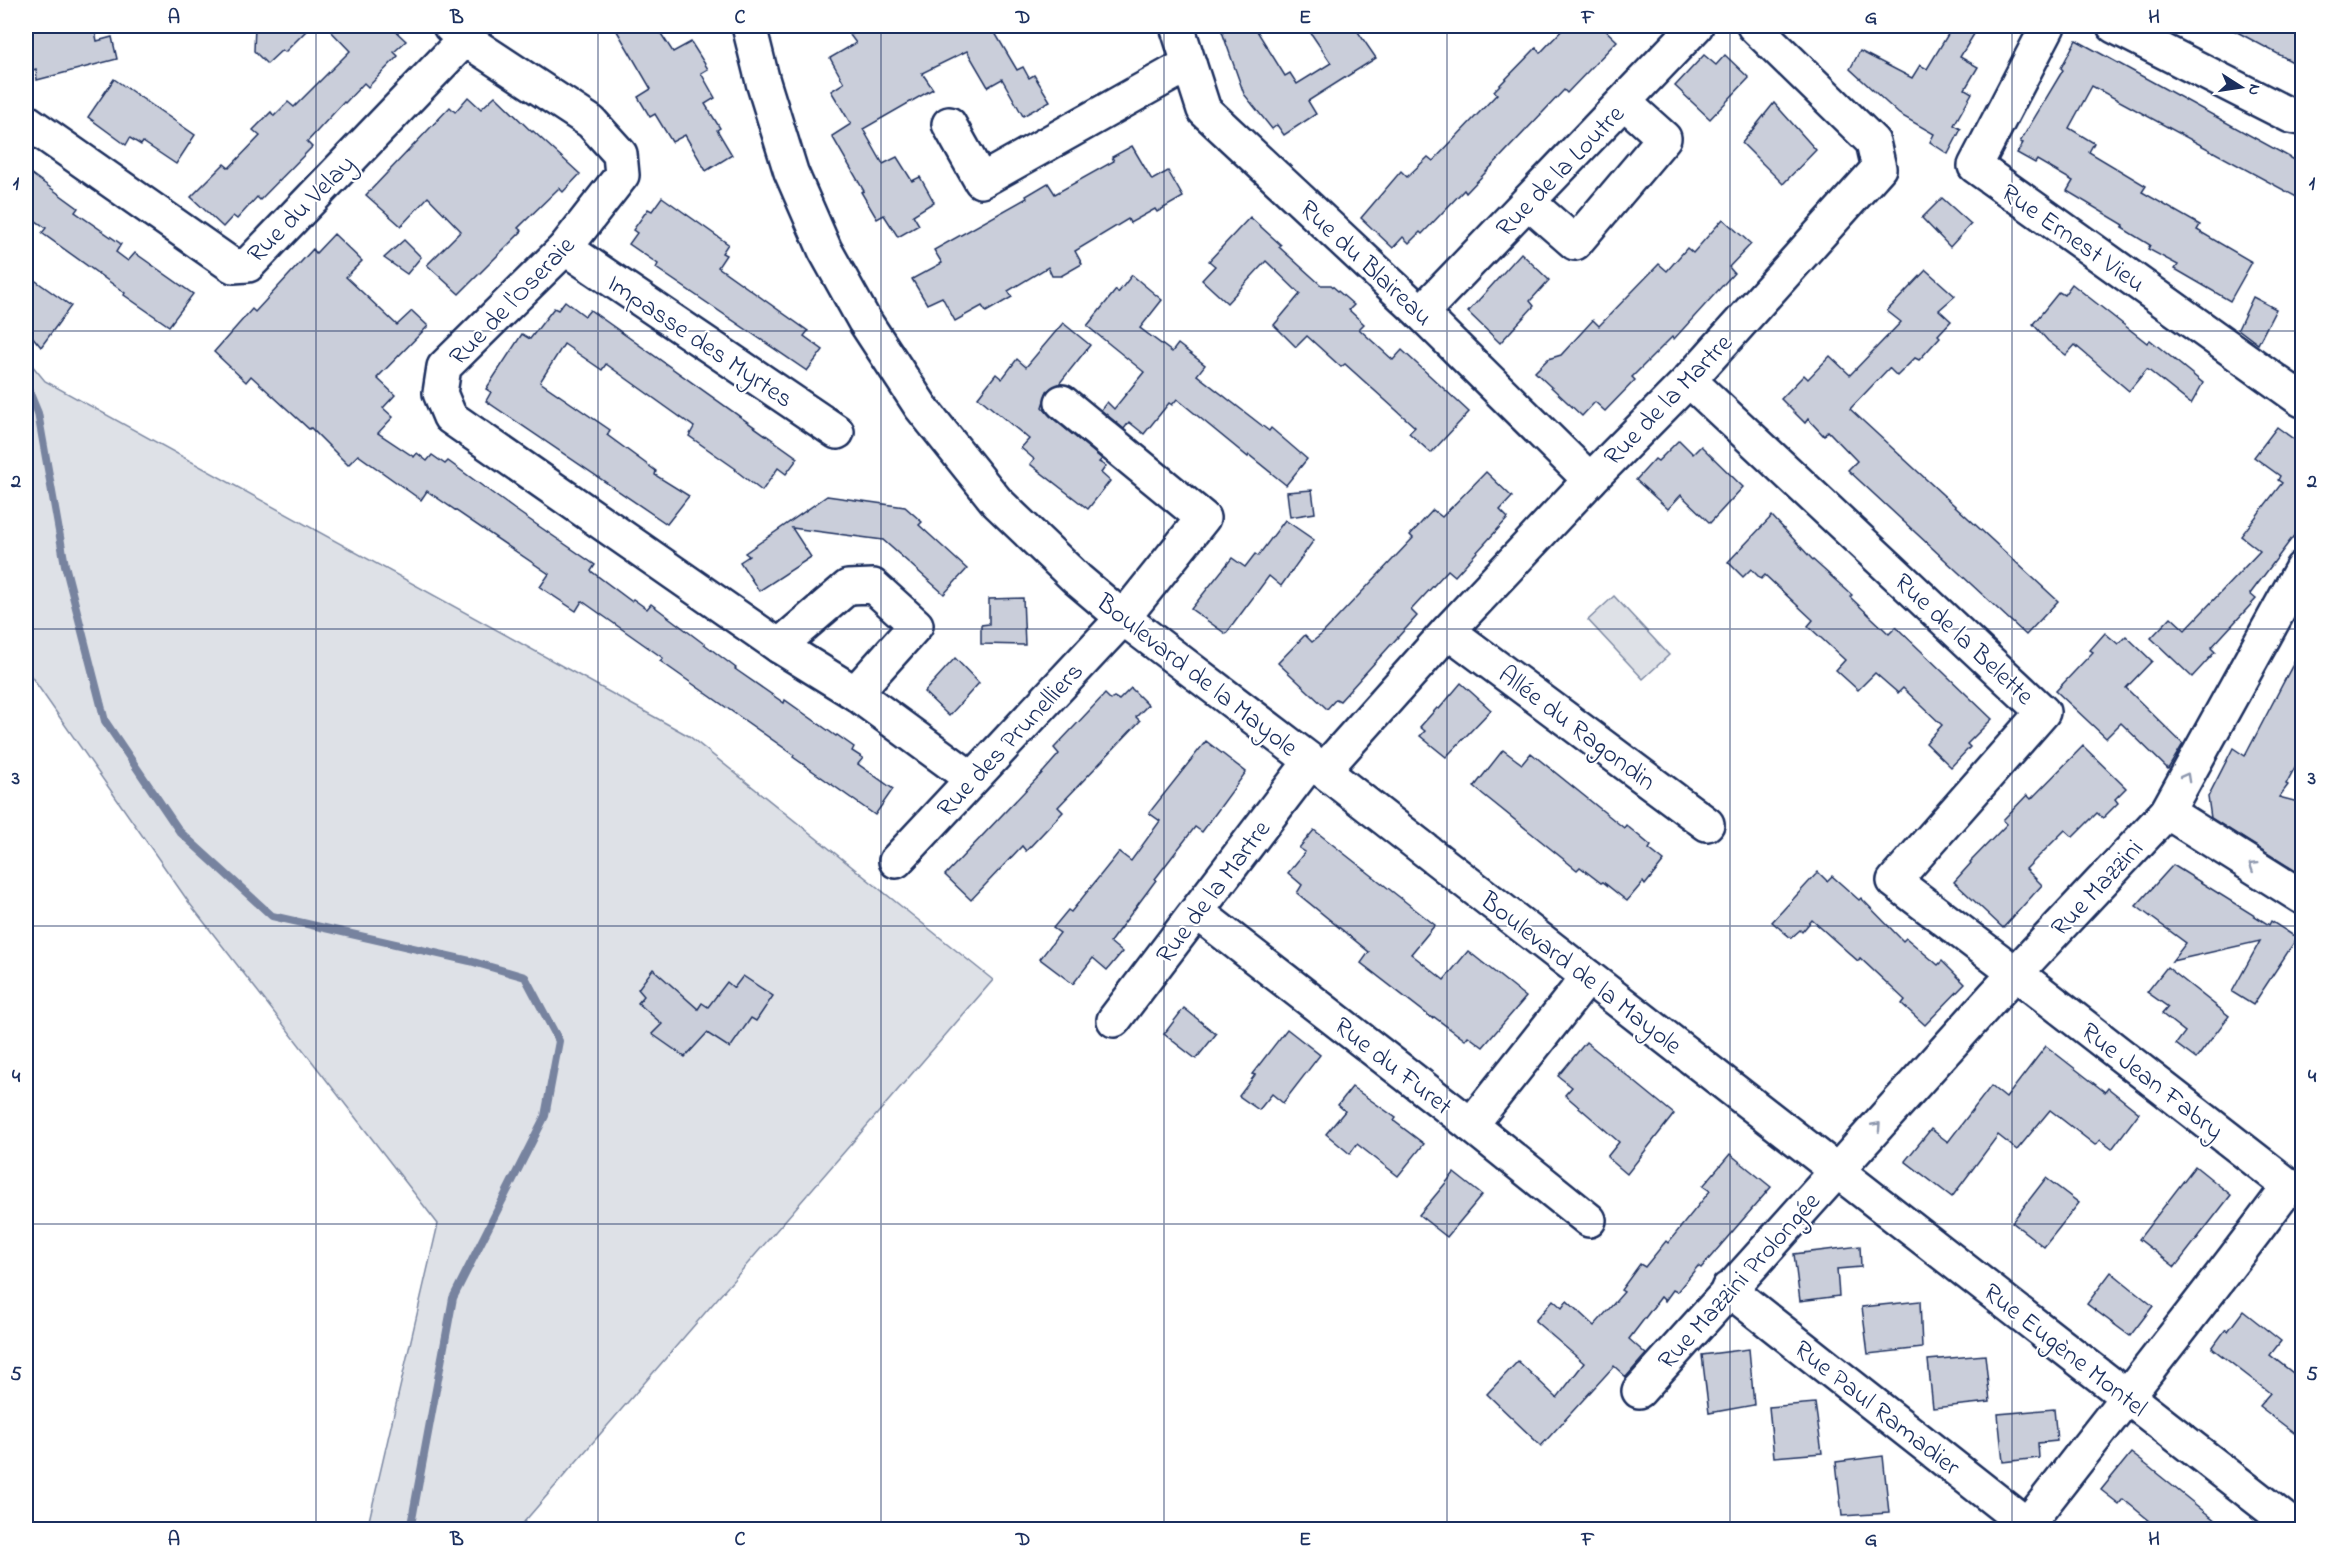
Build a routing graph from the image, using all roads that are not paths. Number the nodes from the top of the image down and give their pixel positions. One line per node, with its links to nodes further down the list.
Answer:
1 (749, 26): 22 (street, Boulevard de la Mayole)
2 (1177, 26): 8 (street, Rue du Blaireau)
3 (1696, 26): 9 (street, Rue de la Loutre)
4 (1754, 26): 16 (street, Rue de la Martre)
5 (2048, 26): 17 (street, Rue Ernest Vieu)
6 (2114, 26): 10 (street)
7 (458, 32): 11 (street, Rue du Velay); 14 (street, Rue de l'Oseraie)
8 (1189, 64): 12 (street); 15 (street, Rue du Blaireau)
9 (1624, 102): 13 (street, Rue de la Loutre); 13 (street)
10 (2302, 118)
11 (26, 121)
12 (949, 124)
13 (1528, 202): 15 (street, Rue de la Loutre)
14 (565, 248): 19 (street, Impasse des Myrtes); 24 (street, Rue de l'Oseraie)
15 (1421, 313): 20 (street, Rue du Blaireau)
16 (1689, 380): 20 (street, Rue de la Martre); 33 (street, Rue de la Belette)
17 (2302, 400)
18 (1062, 402): 22 (street, Rue des Prunelliers)
19 (837, 432)
20 (1590, 480): 23 (street, Rue de la Martre)
21 (2302, 568): 28 (street, Rue Mazzini, one-way to 21)
22 (1123, 618): 26 (street, Boulevard de la Mayole); 27 (street, Rue des Prunelliers)
23 (1448, 631): 26 (street, Rue de la Martre); 29 (street, Allée du Ragondin)
24 (779, 646): 25 (street, Rue de l'Oseraie); 25 (street)
25 (855, 693): 27 (street, Rue de l'Oseraie)
26 (1317, 766): 32 (street, Rue de la Martre); 34 (street, Boulevard de la Mayole)
27 (972, 779): 30 (street, Rue des Prunelliers)
28 (2167, 812): 31 (street, one-way to 28); 33 (street, Rue Mazzini)
29 (1707, 824)
30 (896, 861)
31 (2302, 897)
32 (1197, 912): 35 (street, Rue de la Martre); 36 (street, Rue du Furet)
33 (2015, 973): 37 (street, Rue Mazzini, one-way to 33); 38 (street, Rue Jean Fabry)
34 (1588, 977): 36 (street); 37 (street, Boulevard de la Mayole)
35 (1113, 1020)
36 (1471, 1125): 39 (street, Rue du Furet)
37 (1838, 1170): 40 (street, Rue Mazzini Prolongée); 42 (street, Rue Eugène Montel)
38 (2289, 1186): 42 (street, Rue Paul Ramadier)
39 (1589, 1220)
40 (1728, 1289): 41 (street, Rue Mazzini Prolongée); 43 (street, Rue Paul Ramadier)
41 (1640, 1391)
42 (2128, 1396): 43 (street, Rue Paul Ramadier); 44 (street, Rue Eugène Montel)
43 (2027, 1527)
44 (2298, 1529)

